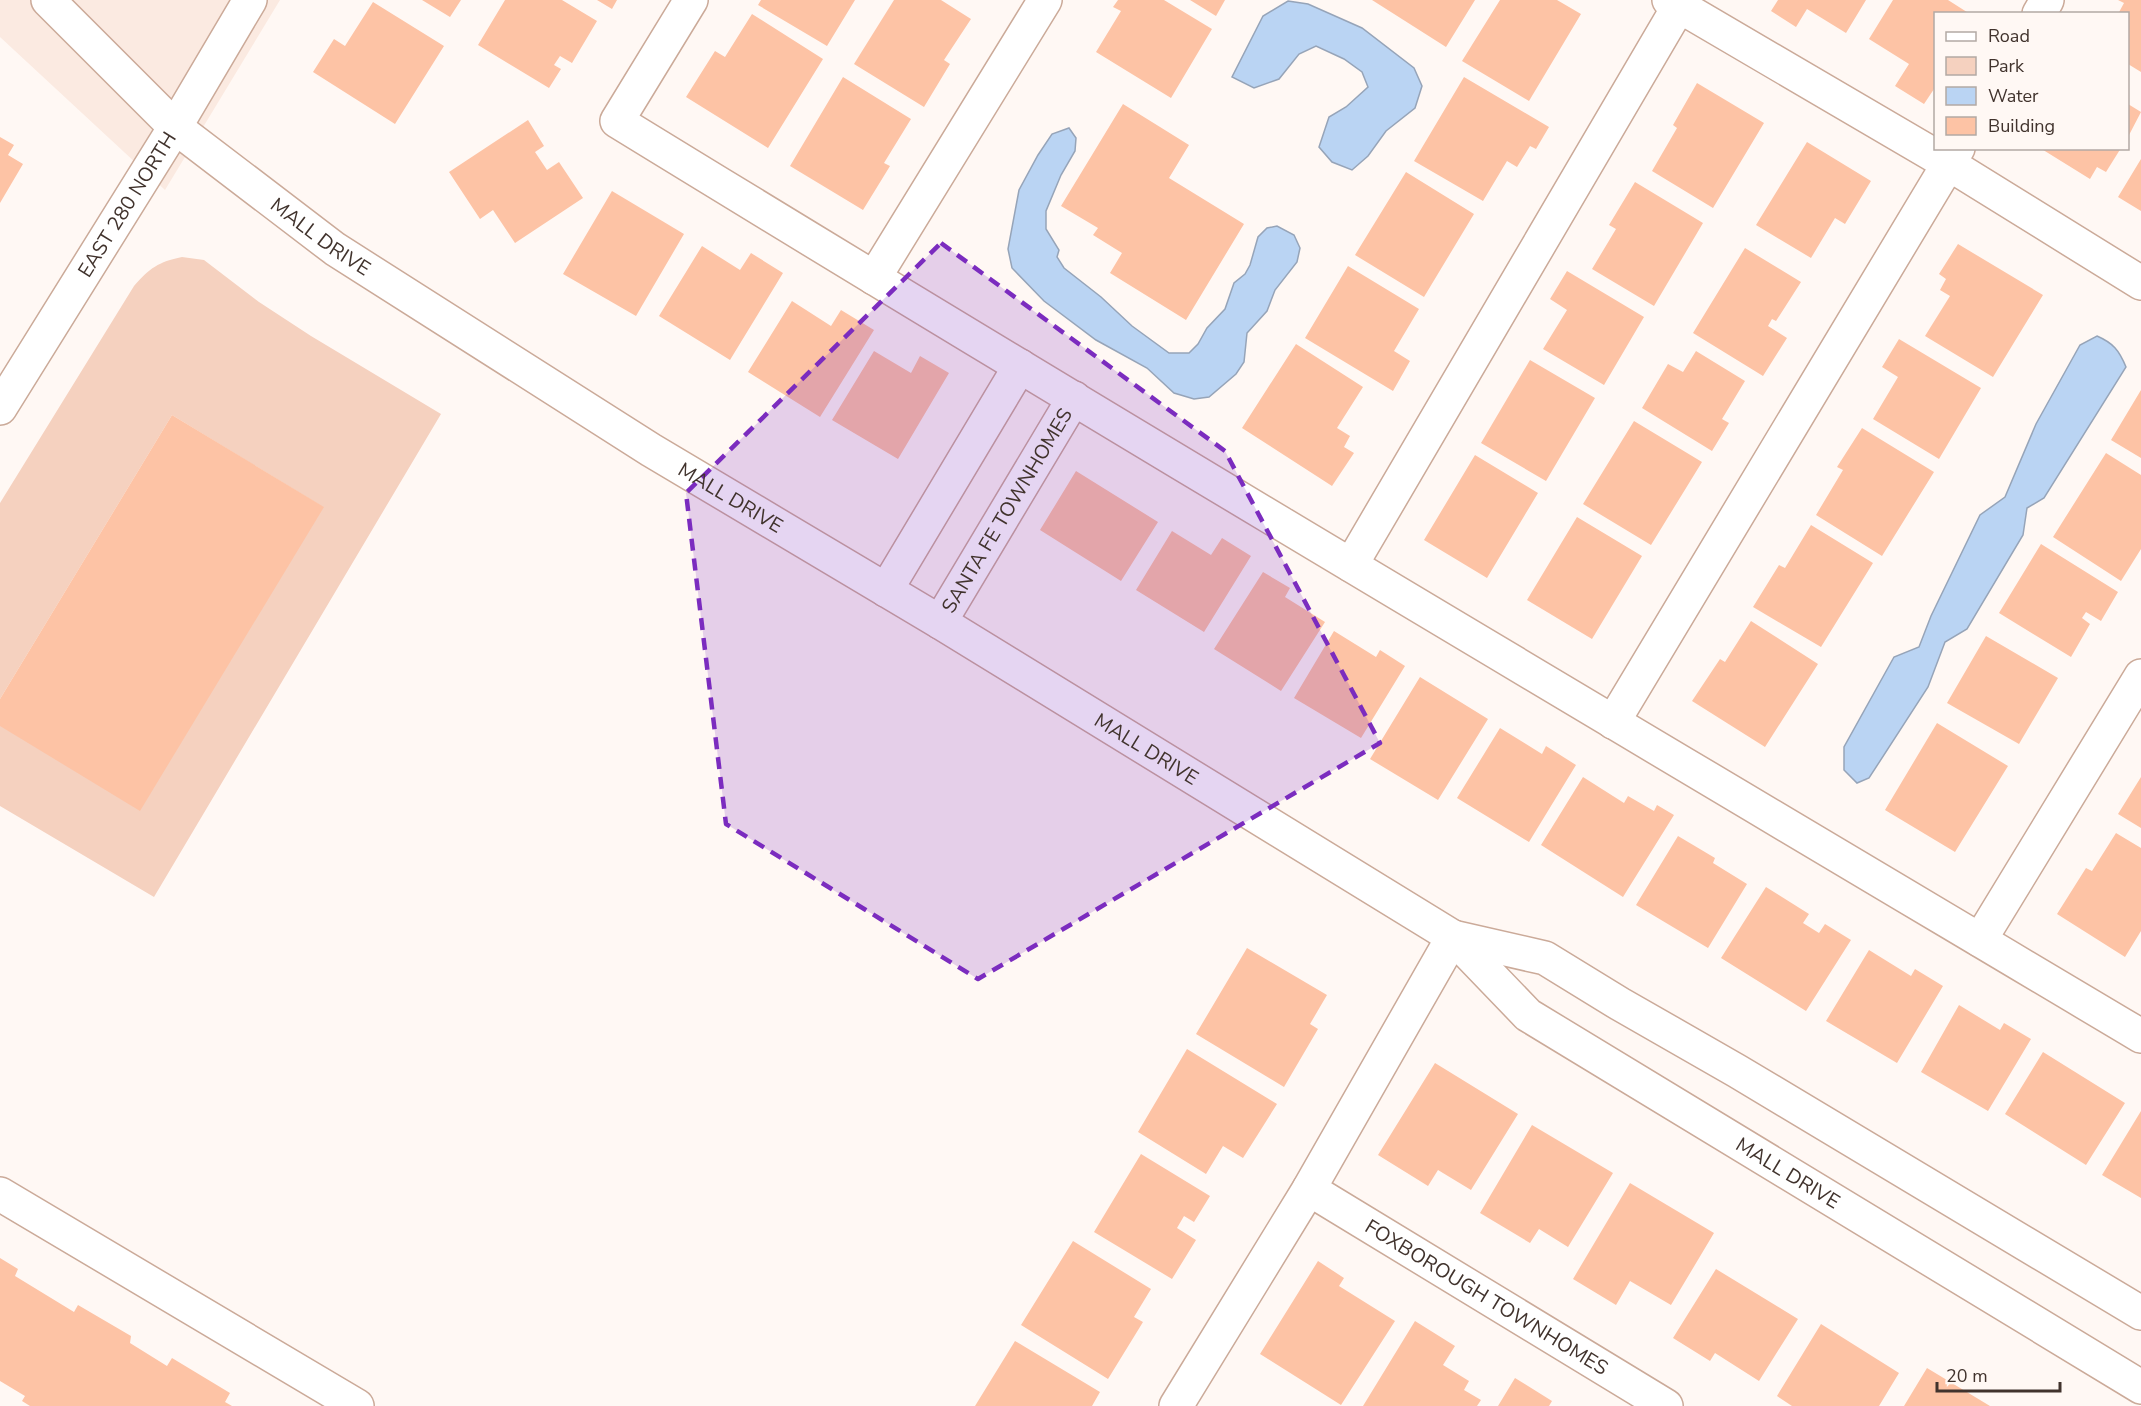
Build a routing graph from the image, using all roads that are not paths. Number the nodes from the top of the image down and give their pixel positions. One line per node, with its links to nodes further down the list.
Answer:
1 (48, 0): 6 (street, MALL DRIVE)
2 (250, 0): 6 (street, EAST 280 NORTH)
3 (691, 0): 9 (street)
4 (1045, 0): 9 (street)
5 (1674, 3): 7 (street); 14 (street)
6 (175, 127): 13 (street, EAST 280 NORTH); 15 (street, MALL DRIVE)
7 (1934, 146)
8 (1953, 156): 10 (street); 18 (street)
9 (874, 278): 11 (street)
10 (2141, 283)
11 (1020, 366): 12 (street); 15 (street)
12 (1074, 398): 14 (street); 16 (street, SANTA FE TOWNHOMES)
13 (0, 408)
14 (1350, 565): 18 (street)
15 (886, 590): 16 (street, MALL DRIVE)
16 (940, 622): 19 (street, MALL DRIVE)
17 (2141, 676): 20 (street)
18 (1613, 722): 20 (street)
19 (1453, 937): 22 (street); 24 (street, MALL DRIVE); 25 (street, MALL DRIVE)
20 (1980, 940): 21 (street)
21 (2141, 1036)
22 (1309, 1189): 27 (street); 28 (street, FOXBOROUGH TOWNHOMES)
23 (0, 1194): 26 (street)
24 (2141, 1313)
25 (2141, 1387)
26 (357, 1406)
27 (1176, 1406)
28 (1666, 1406)

